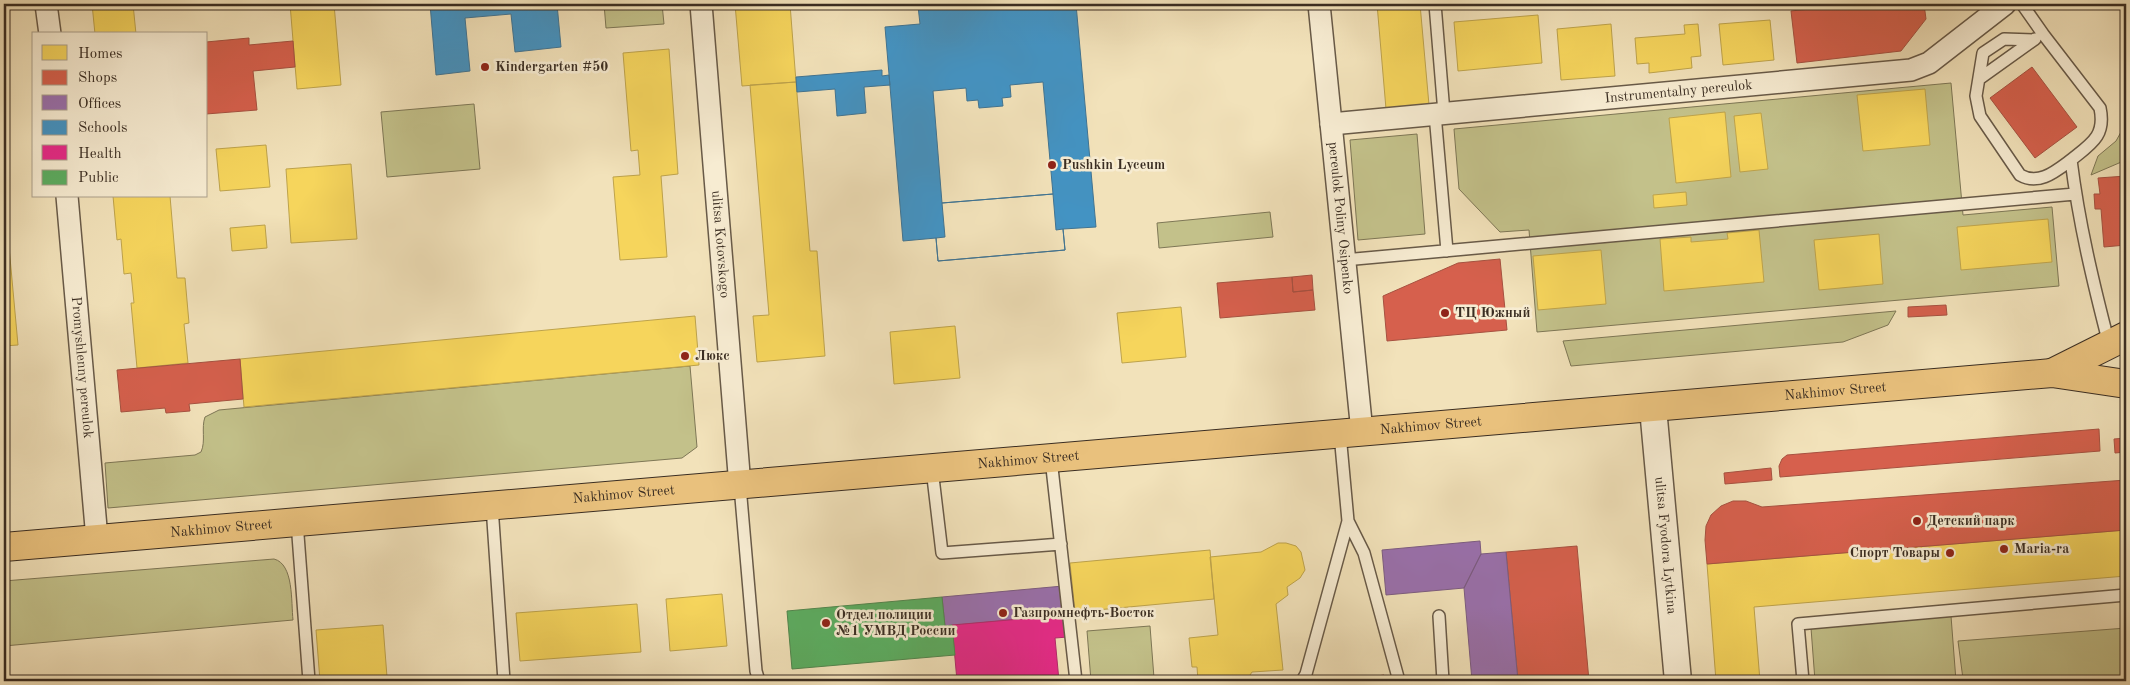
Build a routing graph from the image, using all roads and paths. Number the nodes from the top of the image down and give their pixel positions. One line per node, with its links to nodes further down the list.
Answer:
1 (46, 4): 7 (street)
2 (700, 4): 24 (street, ulitsa Kotovskogo)
3 (1319, 4): 11 (street, pereulok Poliny Osipenko)
4 (1435, 4): 10 (lane)
5 (2005, 4): 10 (street, Instrumentalny pereulok)
6 (2022, 4): 8 (lane)
7 (50, 32)
8 (2039, 37): 9 (lane); 9 (lane); 12 (lane)
9 (1979, 79): 12 (lane)
10 (1439, 114): 11 (street, Instrumentalny pereulok); 15 (lane)
11 (1331, 124): 16 (street, pereulok Poliny Osipenko)
12 (2072, 160): 13 (lane)
13 (2075, 194): 15 (lane); 17 (lane)
14 (67, 198): 28 (street, Promyshlenny pereulok)
15 (1447, 251): 16 (lane)
16 (1344, 260): 21 (street, pereulok Poliny Osipenko)
17 (2117, 340): 18 (main road, Nakhimov Street)
18 (2052, 373): 19 (main road, Nakhimov Street); 20 (main road, Nakhimov Street)
19 (2126, 384)
20 (1653, 408): 21 (main road, Nakhimov Street); 40 (street, ulitsa Fyodora Lytkina)
21 (1351, 433): 22 (main road, Nakhimov Street); 26 (lane)
22 (1051, 459): 23 (main road, Nakhimov Street); 29 (lane)
23 (932, 469): 24 (main road, Nakhimov Street); 29 (lane)
24 (740, 486): 25 (main road, Nakhimov Street); 35 (lane)
25 (492, 506): 27 (main road, Nakhimov Street); 34 (lane)
26 (1348, 521): 37 (lane); 38 (lane)
27 (297, 522): 28 (main road, Nakhimov Street); 33 (lane)
28 (97, 539): 30 (main road, Nakhimov Street)
29 (1061, 544): 36 (lane)
30 (4, 547)
31 (2126, 595): 41 (lane)
32 (1438, 616): 39 (lane)
33 (309, 681)
34 (504, 681)
35 (760, 681)
36 (1076, 681)
37 (1302, 681)
38 (1399, 681)
39 (1443, 681)
40 (1678, 681)
41 (1803, 681)

